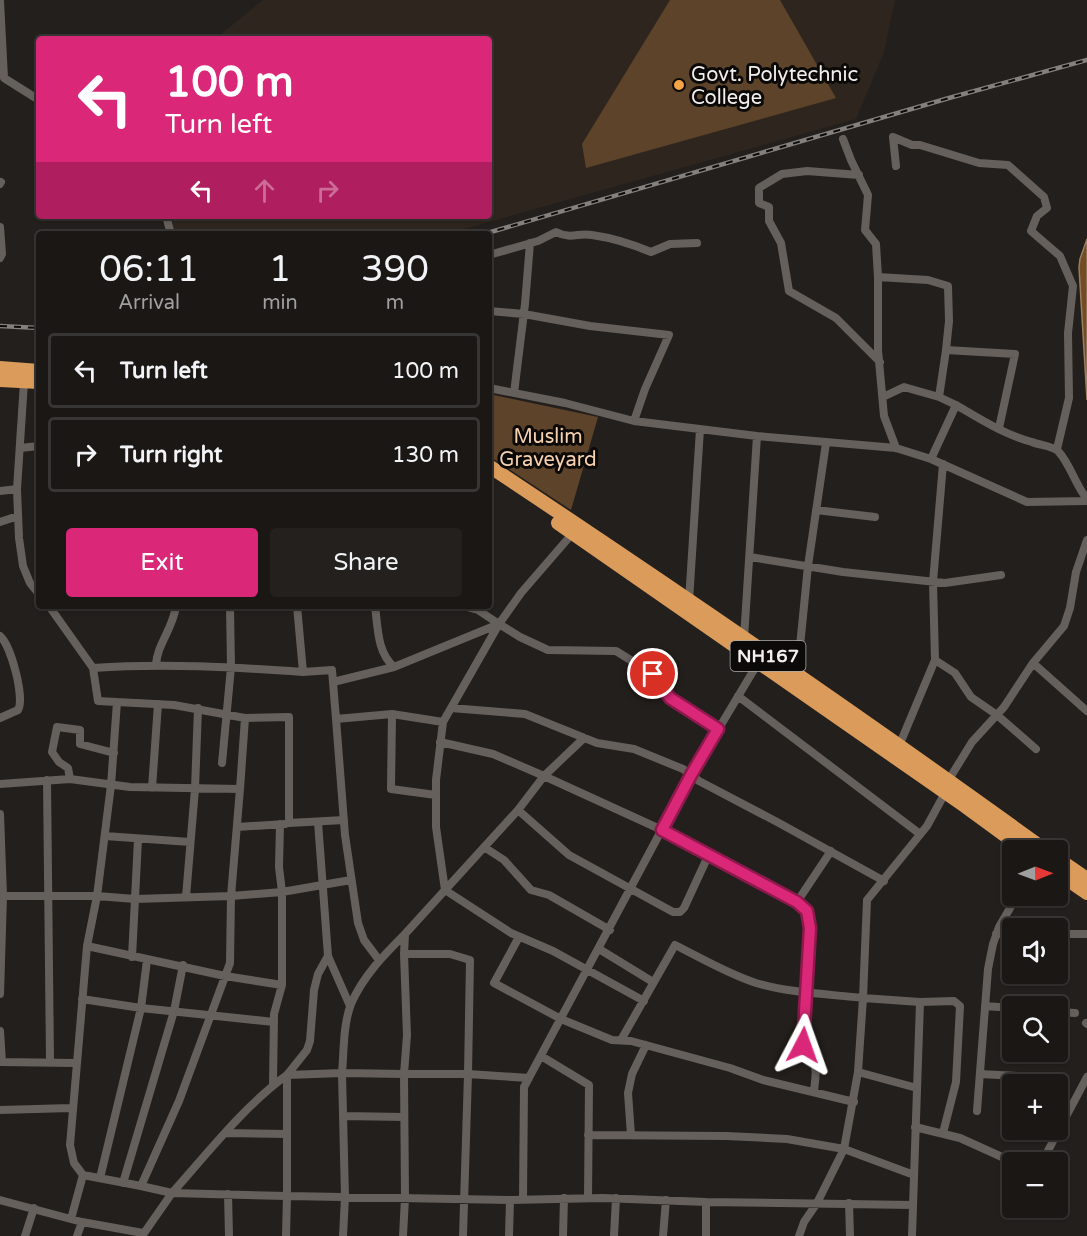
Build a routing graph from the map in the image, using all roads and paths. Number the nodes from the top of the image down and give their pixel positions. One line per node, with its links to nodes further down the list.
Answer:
1 (0, 1): 2 (street)
2 (2, 77): 3 (street)
3 (36, 98)
4 (843, 139): 6 (street)
5 (896, 166): 35 (street)
6 (859, 175): 12 (street); 16 (street)
7 (0, 227): 11 (street)
8 (530, 243): 9 (street); 10 (street); 14 (street)
9 (697, 243)
10 (492, 254)
11 (0, 258)
12 (878, 277): 15 (street); 16 (street)
13 (492, 311): 14 (street)
14 (524, 314): 23 (street); 27 (street)
15 (946, 350): 25 (street); 28 (street)
16 (880, 362): 24 (street)
17 (0, 368): 18 (highway)
18 (36, 371)
19 (0, 380): 20 (highway)
20 (24, 382): 21 (highway); 33 (street)
21 (36, 382)
22 (492, 389): 23 (street)
23 (514, 393): 27 (street)
24 (883, 397): 25 (street); 34 (street)
25 (939, 397): 26 (street)
26 (956, 405): 28 (street); 36 (street)
27 (634, 422): 29 (street)
28 (999, 428): 35 (street)
29 (700, 429): 30 (street); 54 (street)
30 (757, 436): 31 (street); 49 (street)
31 (826, 442): 34 (street); 43 (street)
32 (36, 446): 33 (street)
33 (20, 448): 40 (street)
34 (896, 448): 36 (street)
35 (1057, 449): 42 (street)
36 (932, 459): 37 (street)
37 (943, 465): 42 (street); 52 (street)
38 (492, 468): 54 (highway, NH167)
39 (492, 478): 47 (highway, NH167)
40 (16, 489): 41 (street); 44 (street)
41 (0, 491)
42 (1087, 500)
43 (816, 510): 45 (street); 50 (street)
44 (18, 516): 46 (street); 53 (street)
45 (875, 517)
46 (0, 522)
47 (572, 534): 61 (street); 65 (highway, NH167)
48 (1087, 540): 66 (street)
49 (750, 557): 50 (street); 63 (street)
50 (808, 566): 52 (street); 72 (street)
51 (1001, 575): 52 (street)
52 (933, 582): 64 (street)
53 (36, 590)
54 (689, 601): 63 (highway, NH167)
55 (51, 609): 70 (street)
56 (175, 609): 67 (street)
57 (230, 609): 68 (street)
58 (297, 609): 71 (street)
59 (375, 609): 69 (street)
60 (474, 609): 61 (street)
61 (500, 624): 69 (street); 78 (street); 87 (street)
62 (0, 636): 83 (street)
63 (744, 639): 72 (highway, NH167)
64 (935, 660): 82 (street); 90 (street)
65 (758, 663): 74 (street); 100 (highway, NH167)
66 (1033, 663): 79 (street); 82 (street)
67 (156, 665): 68 (street); 70 (street)
68 (231, 667): 71 (street); 80 (street)
69 (394, 667): 73 (street)
70 (93, 668): 75 (street)
71 (303, 672): 73 (street)
72 (797, 676): 90 (highway, NH167)
73 (333, 682): 85 (street)
74 (738, 696): 87 (street); 113 (street)
75 (117, 702): 76 (street); 92 (street)
76 (158, 704): 77 (street); 101 (street)
77 (198, 708): 80 (street); 102 (street)
78 (451, 708): 86 (street); 88 (street)
79 (1087, 711)
80 (227, 714): 84 (street); 93 (street)
81 (392, 714): 85 (street); 86 (street); 104 (street)
82 (997, 715): 91 (street); 100 (street)
83 (0, 718)
84 (245, 718): 103 (street); 110 (street)
85 (336, 719): 107 (street)
86 (443, 722): 89 (street)
87 (718, 729): 94 (street)
88 (584, 738): 94 (street); 95 (street)
89 (440, 742): 95 (street); 104 (street)
90 (899, 746): 100 (highway, NH167)
91 (1036, 749)
92 (114, 753): 96 (street); 99 (street)
93 (222, 763)
94 (691, 775): 112 (street); 120 (street)
95 (544, 776): 105 (street); 112 (street)
96 (70, 779): 97 (street); 99 (street)
97 (47, 780): 98 (street); 132 (street)
98 (0, 784)
99 (111, 785): 101 (street); 114 (street)
100 (947, 787): 113 (street); 116 (highway, NH167); 117 (highway, NH167)
101 (152, 788): 102 (street)
102 (195, 789): 103 (street); 118 (street)
103 (240, 789): 111 (street)
104 (436, 795): 129 (street)
105 (518, 810): 119 (street); 128 (street)
106 (0, 814): 133 (street)
107 (344, 820): 108 (street); 124 (street)
108 (318, 822): 110 (street); 127 (street)
109 (280, 824): 110 (street); 111 (street); 130 (street)
110 (289, 824)
111 (237, 827): 135 (street)
112 (662, 830): 121 (street); 128 (street)
113 (920, 834): 126 (street)
114 (105, 836): 115 (street); 134 (street)
115 (138, 839): 118 (street); 137 (street)
116 (1013, 840)
117 (1029, 840)
118 (190, 842): 136 (street)
119 (484, 848): 129 (street); 140 (street)
120 (831, 851): 126 (street); 138 (street)
121 (709, 854): 128 (street); 138 (street)
122 (1068, 866): 123 (highway)
123 (1087, 879)
124 (351, 880): 127 (street); 153 (street)
125 (1068, 880): 131 (highway)
126 (884, 881): 161 (street)
127 (324, 884): 130 (street); 150 (street)
128 (631, 889): 140 (street)
129 (445, 890): 141 (street); 146 (street)
130 (282, 892): 135 (street); 158 (street)
131 (1087, 893)
132 (50, 895): 133 (street); 134 (street); 179 (street)
133 (2, 896): 160 (street)
134 (97, 896): 137 (street); 147 (street)
135 (231, 896): 136 (street); 156 (street)
136 (186, 897): 137 (street)
137 (135, 899): 151 (street)
138 (797, 902): 159 (street)
139 (1011, 906): 142 (street)
140 (610, 930): 148 (street)
141 (405, 934): 149 (street); 153 (street)
142 (996, 934): 143 (street); 166 (street)
143 (1002, 934)
144 (1068, 934): 145 (street)
145 (1087, 934)
146 (519, 937): 155 (street); 173 (street)
147 (87, 946): 151 (street); 162 (street)
148 (599, 949): 155 (street); 157 (street)
149 (404, 954): 184 (street); 185 (street)
150 (328, 956): 165 (street); 188 (street)
151 (132, 957): 152 (street)
152 (147, 960): 154 (street); 168 (street)
153 (379, 960): 165 (street)
154 (183, 965): 156 (street); 169 (street)
155 (586, 969): 163 (street); 173 (street)
156 (225, 976): 158 (street); 172 (street)
157 (653, 982): 159 (street); 163 (street)
158 (282, 985): 174 (street)
159 (807, 992): 161 (street); 193 (street)
160 (0, 994)
161 (863, 998): 164 (street); 182 (street)
162 (81, 999): 168 (street); 181 (street)
163 (644, 1001): 176 (street)
164 (920, 1002): 192 (street); 201 (street)
165 (350, 1006): 183 (street)
166 (985, 1006): 167 (street); 186 (street)
167 (1002, 1007)
168 (141, 1008): 169 (street); 211 (street)
169 (174, 1011): 172 (street); 212 (street)
170 (1068, 1013): 171 (street)
171 (1075, 1013)
172 (210, 1015): 174 (street); 213 (street)
173 (561, 1019): 176 (street); 178 (street)
174 (273, 1022): 191 (street)
175 (0, 1031): 180 (street)
176 (621, 1040): 177 (street)
177 (646, 1045): 193 (street); 205 (street)
178 (541, 1056): 190 (street); 204 (street)
179 (50, 1061): 180 (street); 181 (street)
180 (1, 1062)
181 (75, 1063): 195 (street)
182 (858, 1072): 192 (street); 194 (street)
183 (342, 1073): 184 (street); 188 (street); 198 (street)
184 (404, 1074): 185 (street); 199 (street)
185 (468, 1074): 190 (street); 219 (street)
186 (980, 1074): 187 (street); 197 (street)
187 (1002, 1075)
188 (287, 1076): 191 (street); 203 (street)
189 (1087, 1077): 207 (street)
190 (529, 1078): 220 (street)
191 (273, 1085): 202 (street)
192 (917, 1088): 200 (street)
193 (814, 1091): 194 (street)
194 (854, 1102): 206 (street)
195 (71, 1108): 196 (street); 209 (street)
196 (0, 1110)
197 (977, 1111)
198 (343, 1116): 199 (street); 217 (street)
199 (404, 1117): 218 (street)
200 (915, 1127): 201 (street); 210 (street)
201 (943, 1133): 208 (street)
202 (225, 1134): 203 (street); 214 (street)
203 (287, 1134): 216 (street)
204 (588, 1135): 205 (street); 222 (street)
205 (631, 1136): 206 (street)
206 (844, 1149): 210 (street); 228 (street)
207 (1047, 1152)
208 (1002, 1157)
209 (83, 1175): 211 (street); 232 (street)
210 (914, 1175): 230 (street)
211 (100, 1178): 212 (street)
212 (123, 1183): 213 (street)
213 (141, 1186): 214 (street)
214 (172, 1193): 215 (street); 234 (street)
215 (228, 1194): 216 (street); 237 (street)
216 (287, 1196): 217 (street); 238 (street)
217 (345, 1197): 218 (street); 239 (street)
218 (405, 1197): 219 (street); 240 (street)
219 (466, 1198): 225 (street); 241 (street)
220 (523, 1198): 221 (street); 225 (street)
221 (564, 1198): 222 (street); 243 (street)
222 (588, 1198): 223 (street)
223 (616, 1198): 226 (street); 244 (street)
224 (0, 1200): 231 (street)
225 (510, 1200): 242 (street)
226 (666, 1200): 227 (street); 245 (street)
227 (706, 1202): 228 (street); 246 (street)
228 (817, 1203): 229 (street); 247 (street)
229 (849, 1203): 230 (street); 248 (street)
230 (913, 1205): 249 (street)
231 (34, 1208): 232 (street); 235 (street)
232 (71, 1219): 233 (street)
233 (82, 1222): 234 (street); 236 (street)
234 (143, 1235)
235 (25, 1236)
236 (77, 1236)
237 (229, 1236)
238 (286, 1236)
239 (343, 1236)
240 (402, 1236)
241 (463, 1236)
242 (510, 1236)
243 (563, 1236)
244 (614, 1236)
245 (663, 1236)
246 (706, 1236)
247 (800, 1236)
248 (849, 1236)
249 (912, 1236)

